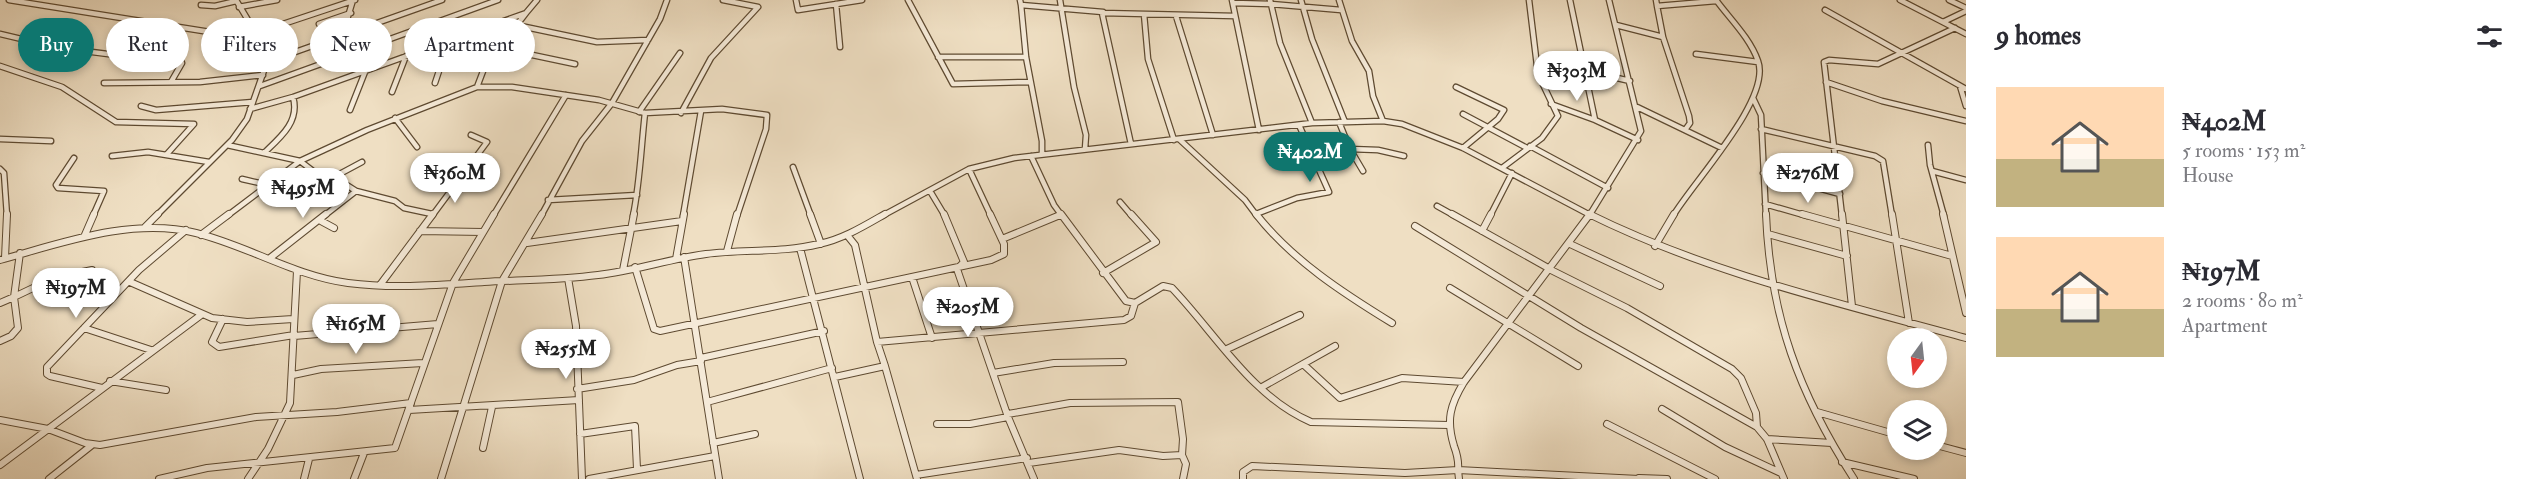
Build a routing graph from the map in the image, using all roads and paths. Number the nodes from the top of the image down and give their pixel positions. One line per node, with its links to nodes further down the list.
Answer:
1 (9, 0): 53 (street)
2 (236, 0): 27 (street); 30 (street)
3 (277, 0): 30 (street)
4 (354, 0): 37 (street); 48 (street)
5 (442, 0): 45 (street)
6 (498, 0): 81 (street)
7 (537, 0): 38 (street)
8 (667, 0): 57 (street)
9 (723, 0): 23 (street)
10 (796, 0): 28 (street)
11 (862, 0): 28 (street)
12 (908, 0): 63 (street)
13 (1060, 0): 32 (street)
14 (1301, 0): 31 (street)
15 (1339, 0): 34 (street)
16 (1529, 0): 91 (street)
17 (1570, 0): 69 (street)
18 (1609, 0): 50 (street)
19 (1656, 0): 29 (street)
20 (1716, 0): 29 (street); 66 (street)
21 (1900, 0): 49 (street)
22 (1949, 0): 33 (street)
23 (749, 1): 99 (street)
24 (1020, 2): 32 (street); 64 (street)
25 (1232, 2): 26 (street); 41 (street)
26 (1270, 2): 31 (street); 106 (street)
27 (201, 4)
28 (836, 4): 58 (street)
29 (1657, 6): 56 (street)
30 (239, 7): 42 (street)
31 (1304, 8): 34 (street); 105 (street)
32 (1063, 9): 36 (street); 126 (street)
33 (1966, 9): 49 (street)
34 (1341, 10): 103 (street)
35 (1825, 10): 60 (street)
36 (1103, 12): 39 (street); 118 (street)
37 (351, 13): 43 (street); 44 (street)
38 (526, 13): 46 (street); 47 (street)
39 (1144, 14): 40 (street); 115 (street)
40 (1176, 16): 41 (street); 113 (street)
41 (1235, 16): 108 (street)
42 (246, 18)
43 (336, 18)
44 (349, 18)
45 (392, 18)
46 (512, 18)
47 (522, 18)
48 (298, 19)
49 (1943, 22): 51 (street)
50 (1616, 25): 56 (street); 75 (street)
51 (1955, 28): 55 (street); 60 (street)
52 (535, 29): 57 (street)
53 (201, 31)
54 (0, 34): 76 (street)
55 (1966, 34)
56 (1663, 37): 111 (street)
57 (648, 40): 90 (street)
58 (840, 47)
59 (680, 53): 98 (street)
60 (1903, 53): 78 (street); 84 (street)
61 (1696, 54): 66 (street)
62 (535, 56): 67 (street)
63 (938, 57): 64 (street); 77 (street)
64 (1026, 57): 77 (street)
65 (404, 61): 85 (street)
66 (1758, 62): 88 (street)
67 (575, 64)
68 (0, 66): 129 (street)
69 (1583, 70): 75 (street); 102 (street)
70 (264, 72): 74 (street)
71 (364, 72): 87 (street); 96 (street)
72 (439, 72): 80 (street)
73 (482, 72): 82 (street)
74 (263, 75): 76 (street); 81 (street)
75 (1630, 81): 94 (street)
76 (171, 82): 79 (street)
77 (1030, 82): 130 (street)
78 (1826, 82): 104 (street); 123 (street)
79 (104, 83)
80 (435, 83)
81 (260, 86): 89 (street)
82 (477, 87): 86 (street); 101 (street)
83 (1456, 87): 109 (street)
84 (1963, 87): 93 (street)
85 (392, 92)
86 (566, 95): 90 (street); 177 (street)
87 (293, 98): 95 (street); 128 (street)
88 (1753, 98): 110 (street); 125 (street)
89 (253, 102): 92 (street); 95 (street)
90 (612, 103): 98 (street); 156 (street)
91 (1551, 105): 102 (street); 122 (street)
92 (141, 106)
93 (1966, 106)
94 (1636, 107): 111 (street); 116 (street)
95 (250, 109): 119 (street)
96 (350, 110)
97 (701, 111): 99 (street); 166 (street); 189 (street)
98 (642, 113): 99 (street); 154 (street)
99 (681, 113)
100 (1463, 114): 109 (street)
101 (395, 118): 121 (street); 135 (street)
102 (1594, 120): 116 (street)
103 (1383, 121): 105 (street); 124 (street)
104 (1966, 121)
105 (1342, 122): 106 (street); 127 (street)
106 (1312, 123): 107 (street)
107 (1299, 125): 108 (street); 162 (street)
108 (1259, 129): 113 (street)
109 (1487, 129): 122 (street); 124 (street)
110 (1761, 129): 123 (street); 145 (street)
111 (1685, 130): 125 (street)
112 (471, 135): 161 (street)
113 (1213, 135): 115 (street)
114 (0, 139): 117 (street)
115 (1176, 140): 118 (street); 162 (street)
116 (1638, 140): 150 (street)
117 (51, 141)
118 (1131, 144): 126 (street)
119 (227, 145): 128 (street); 136 (street)
120 (1928, 145): 143 (street)
121 (417, 147)
122 (1528, 147): 139 (street); 150 (street)
123 (1832, 147): 153 (street); 183 (street)
124 (1463, 148): 139 (street)
125 (1722, 148): 187 (street)
126 (1085, 149): 130 (street)
127 (1350, 149): 133 (street); 142 (street)
128 (265, 152): 135 (street)
129 (167, 154): 131 (street); 136 (street)
130 (1042, 154): 132 (street)
131 (112, 156)
132 (1031, 156): 141 (street); 163 (street)
133 (1404, 156)
134 (74, 158): 181 (street)
135 (300, 161): 146 (street); 149 (street)
136 (209, 162): 171 (street)
137 (362, 162): 146 (street)
138 (793, 167): 185 (street)
139 (1502, 168): 144 (street)
140 (0, 169): 155 (street)
141 (969, 169): 152 (street); 182 (street)
142 (1363, 171)
143 (1932, 171): 148 (street); 192 (street)
144 (1512, 173): 164 (street); 176 (street)
145 (1763, 173): 153 (street); 159 (street)
146 (334, 177): 151 (street)
147 (242, 179): 149 (street)
148 (1966, 180)
149 (268, 185): 179 (street)
150 (1608, 188): 164 (street)
151 (356, 191): 161 (street); 165 (street)
152 (930, 191): 180 (street); 198 (street)
153 (1840, 194): 170 (street)
154 (638, 195): 156 (street); 173 (street)
155 (7, 198): 157 (street); 167 (street)
156 (548, 200): 184 (street)
157 (0, 201)
158 (1120, 202): 203 (street)
159 (1765, 204): 170 (street); 178 (street)
160 (1437, 206): 176 (street)
161 (432, 214): 175 (street)
162 (1256, 214): 227 (street)
163 (1060, 215): 182 (street); 203 (street)
164 (1590, 215): 186 (street); 187 (street)
165 (321, 221): 172 (street); 194 (street)
166 (682, 221): 173 (street); 195 (street)
167 (7, 223): 168 (street); 196 (street)
168 (0, 226)
169 (1414, 226): 214 (street)
170 (1845, 226): 183 (street); 191 (street)
171 (145, 227): 174 (street); 181 (street)
172 (334, 228)
173 (632, 229): 184 (street); 201 (street)
174 (186, 230): 179 (street); 207 (street)
175 (420, 231): 177 (street); 210 (street)
176 (1482, 231): 199 (street)
177 (483, 232): 208 (street)
178 (1768, 234): 191 (street); 209 (street)
179 (201, 235): 194 (street)
180 (847, 235): 185 (street); 212 (street)
181 (84, 237): 190 (street)
182 (1002, 238): 198 (street)
183 (1896, 240): 192 (street); 225 (street)
184 (526, 243): 206 (street)
185 (821, 244): 188 (street)
186 (1570, 244): 199 (street); 211 (street)
187 (1655, 246): 209 (street)
188 (801, 248): 189 (street); 216 (street)
189 (728, 251): 193 (street)
190 (20, 253): 196 (street); 215 (street)
191 (1847, 256): 219 (street)
192 (1952, 256): 220 (street)
193 (684, 257): 195 (street); 226 (street)
194 (270, 258): 202 (street)
195 (676, 258): 197 (street)
196 (2, 259)
197 (635, 267): 201 (street); 226 (street)
198 (957, 269): 204 (street); 232 (street)
199 (1551, 269): 214 (street); 270 (street)
200 (92, 270): 215 (street)
201 (623, 270): 205 (street)
202 (297, 271): 210 (street); 224 (street)
203 (1103, 273): 218 (street)
204 (912, 277): 212 (street); 234 (street)
205 (568, 278): 206 (street); 255 (street)
206 (502, 281): 208 (street); 261 (street)
207 (130, 282): 221 (street); 230 (street)
208 (453, 283): 210 (street); 228 (street)
209 (1772, 284): 219 (street); 263 (street)
210 (380, 285)
211 (1660, 286)
212 (863, 287): 216 (street); 237 (street)
213 (1450, 288): 229 (street)
214 (1528, 296): 229 (street); 270 (street)
215 (14, 297): 217 (street); 236 (street)
216 (813, 297): 226 (street); 231 (street)
217 (0, 303)
218 (1135, 303): 232 (street); 239 (street)
219 (1852, 306): 225 (street)
220 (1966, 313)
221 (201, 315): 223 (street); 240 (street)
222 (1300, 315): 239 (street)
223 (223, 319): 224 (street); 233 (street)
224 (293, 319): 233 (street)
225 (1909, 322): 235 (street)
226 (698, 323): 241 (street)
227 (1392, 323)
228 (438, 324): 233 (street); 243 (street)
229 (1507, 324): 246 (street); 252 (street)
230 (84, 328): 240 (street); 254 (street)
231 (824, 331): 241 (street); 247 (street)
232 (979, 333): 234 (street); 248 (street)
233 (294, 335): 249 (street)
234 (932, 338): 237 (street)
235 (1966, 338)
236 (0, 341)
237 (877, 342): 245 (street)
238 (1335, 346): 244 (street)
239 (1227, 349): 253 (street)
240 (151, 350): 251 (street)
241 (701, 359): 255 (street); 258 (street)
242 (1123, 362): 248 (street)
243 (423, 363): 249 (street); 259 (street)
244 (1304, 364): 252 (street); 253 (street)
245 (885, 366): 250 (street); 296 (street)
246 (1578, 366)
247 (832, 369): 250 (street); 258 (street)
248 (993, 373): 265 (street)
249 (293, 375): 264 (street)
250 (835, 377): 307 (street)
251 (110, 381): 254 (street); 256 (street)
252 (1464, 382): 269 (street)
253 (1262, 387): 269 (street)
254 (102, 388): 271 (street)
255 (577, 389): 257 (street)
256 (166, 390)
257 (579, 400): 260 (street); 273 (street)
258 (707, 402): 276 (street)
259 (410, 406): 261 (street); 264 (street); 281 (street)
260 (492, 407): 261 (street); 279 (street)
261 (462, 408): 303 (street)
262 (1662, 409): 295 (street)
263 (1817, 412): 272 (street); 277 (street)
264 (285, 416): 278 (street); 287 (street)
265 (1008, 416): 267 (street); 283 (street); 286 (street)
266 (0, 420): 271 (street)
267 (937, 424)
268 (1606, 424): 314 (street)
269 (1449, 425): 291 (street)
270 (1757, 427): 275 (street)
271 (48, 429): 278 (street); 289 (street)
272 (1887, 432)
273 (580, 434): 290 (street); 304 (street)
274 (755, 434): 276 (street)
275 (1767, 439): 277 (street); 295 (street)
276 (713, 443): 284 (street)
277 (1832, 443): 288 (street)
278 (92, 444): 298 (street)
279 (483, 448)
280 (1947, 448): 282 (street)
281 (364, 453): 285 (street); 302 (street)
282 (1966, 453)
283 (1182, 455): 286 (street); 309 (street)
284 (715, 456): 290 (street); 306 (street)
285 (309, 459): 287 (street); 301 (street)
286 (1028, 461): 296 (street); 308 (street)
287 (260, 462): 299 (street); 300 (street)
288 (1842, 462): 315 (street); 316 (street)
289 (0, 465)
290 (637, 469): 305 (street)
291 (1458, 470): 293 (street); 294 (street); 312 (street)
292 (1352, 471): 293 (street); 310 (street); 311 (street)
293 (1404, 476)
294 (1525, 476): 297 (street)
295 (1783, 476)
296 (917, 477)
297 (1639, 478): 313 (street)
298 (49, 479)
299 (159, 479)
300 (248, 479)
301 (304, 479)
302 (354, 479)
303 (441, 479)
304 (582, 479)
305 (589, 479)
306 (719, 479)
307 (860, 479)
308 (1034, 479)
309 (1183, 479)
310 (1243, 479)
311 (1349, 479)
312 (1459, 479)
313 (1667, 479)
314 (1715, 479)
315 (1854, 479)
316 (1914, 479)

